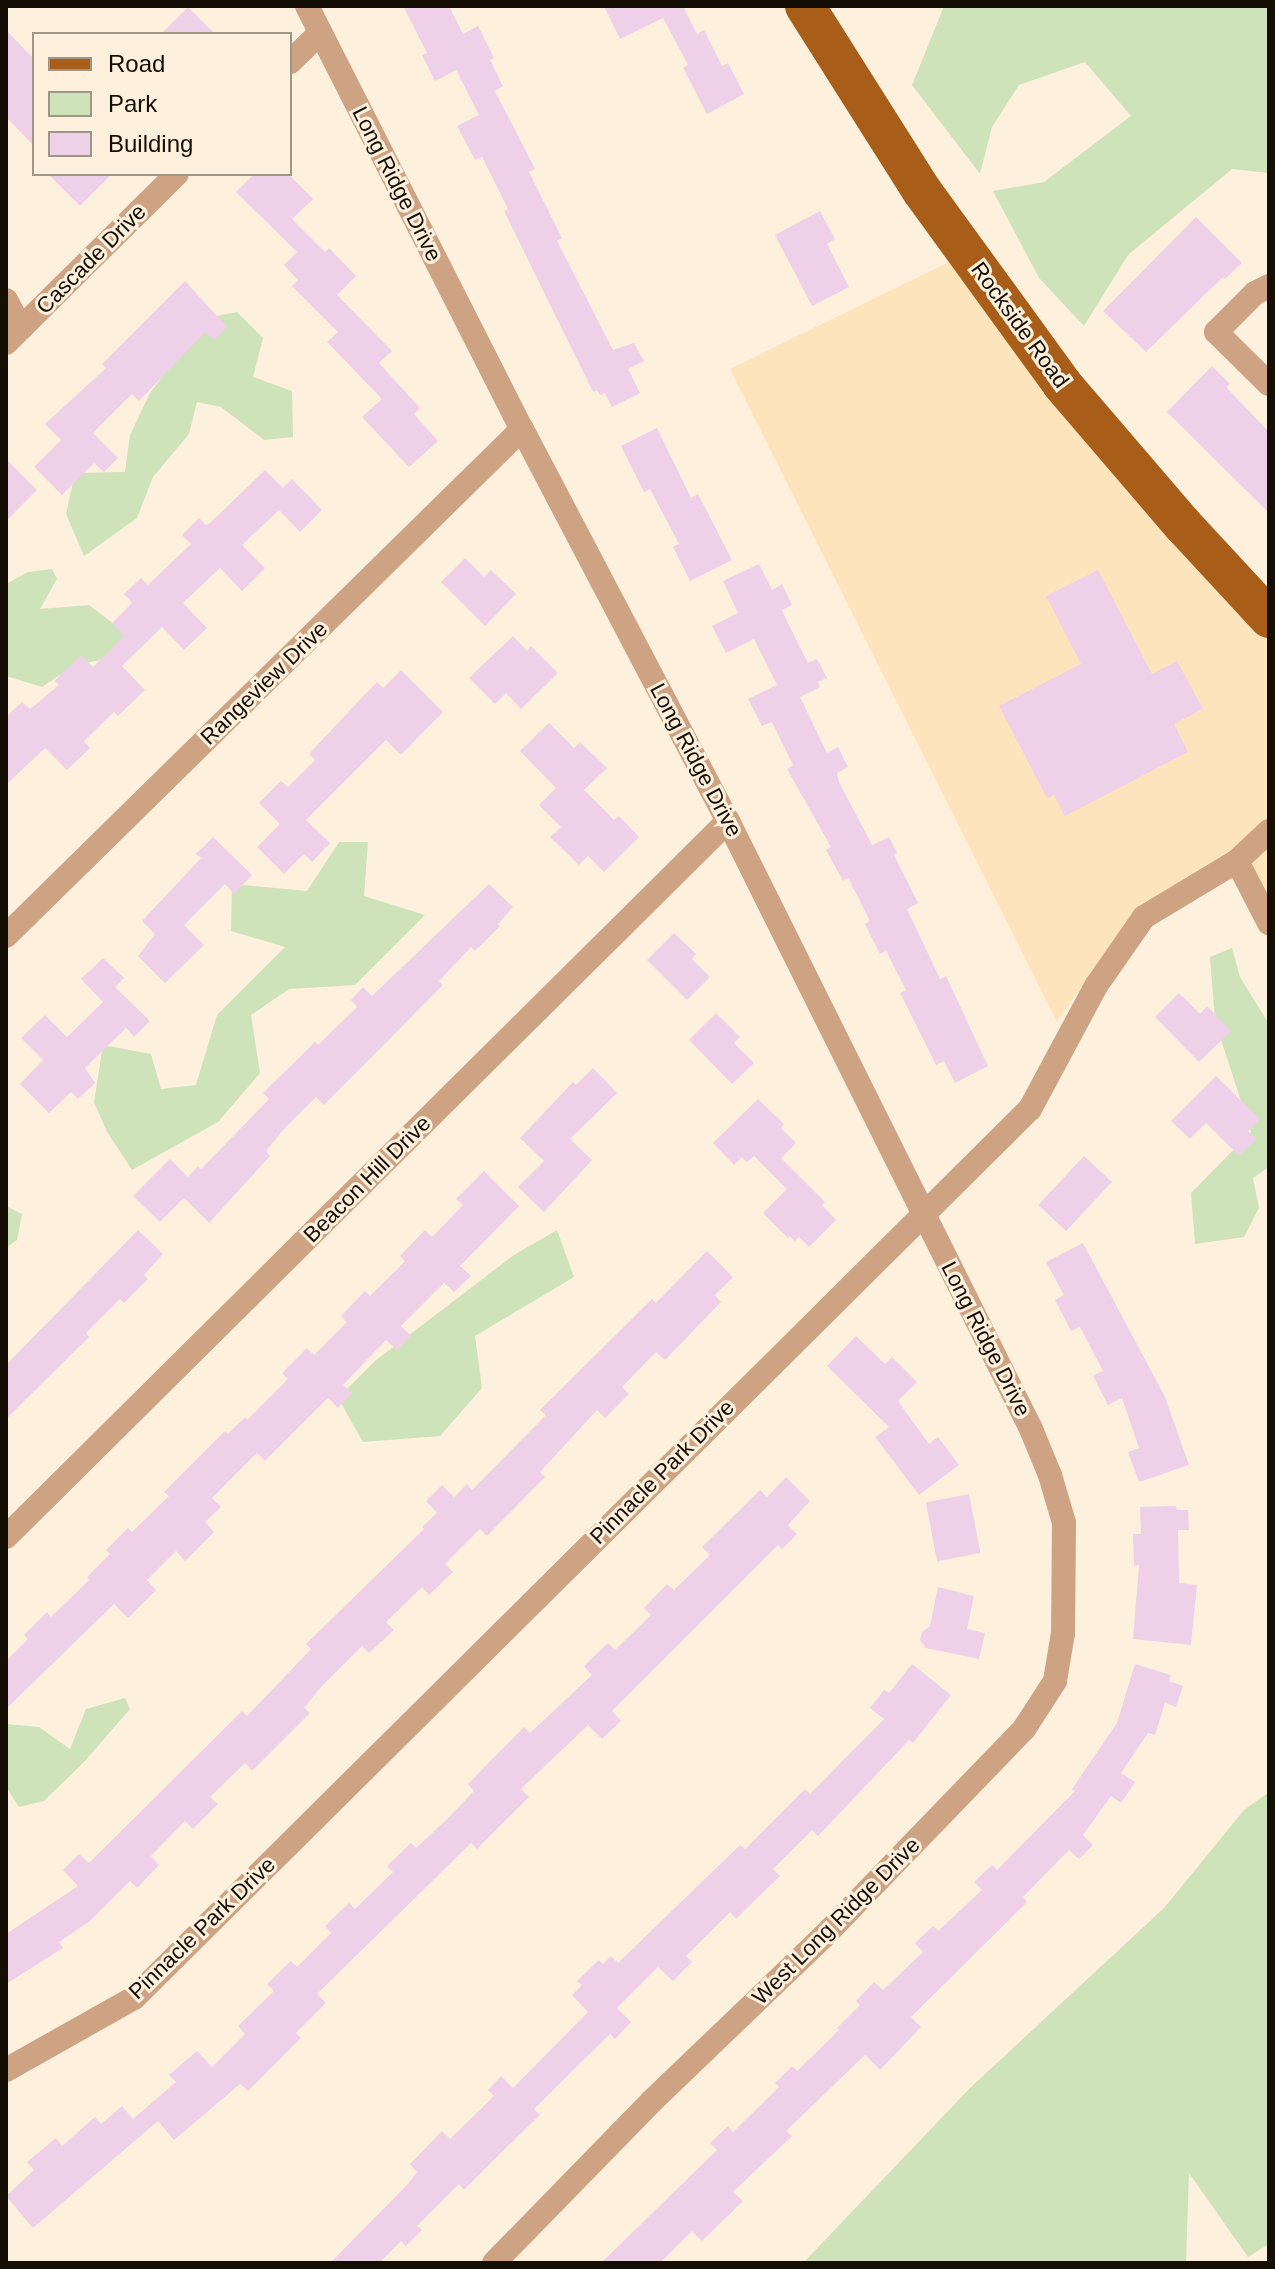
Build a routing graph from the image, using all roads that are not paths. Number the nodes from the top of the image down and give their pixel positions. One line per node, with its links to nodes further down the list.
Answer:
1 (307, 6): 3 (street, Long Ridge Drive)
2 (805, 6): 11 (main road, Rockside Road)
3 (320, 33): 4 (street); 10 (street, Long Ridge Drive)
4 (292, 60)
5 (175, 176): 8 (street, Cascade Drive)
6 (1269, 286): 9 (street)
7 (6, 300): 8 (street)
8 (14, 335)
9 (1269, 384)
10 (522, 429): 12 (street, Long Ridge Drive); 16 (street, Rangeview Drive)
11 (1269, 618)
12 (728, 821): 17 (street, Long Ridge Drive); 19 (street, Beacon Hill Drive)
13 (1269, 831): 14 (street, Pinnacle Park Drive)
14 (1237, 861): 15 (street); 17 (street, Pinnacle Park Drive)
15 (1269, 923)
16 (6, 936)
17 (922, 1213): 18 (street, Long Ridge Drive); 20 (street, Pinnacle Park Drive)
18 (1064, 1523): 21 (street, West Long Ridge Drive)
19 (6, 1537)
20 (6, 2070)
21 (494, 2263)

